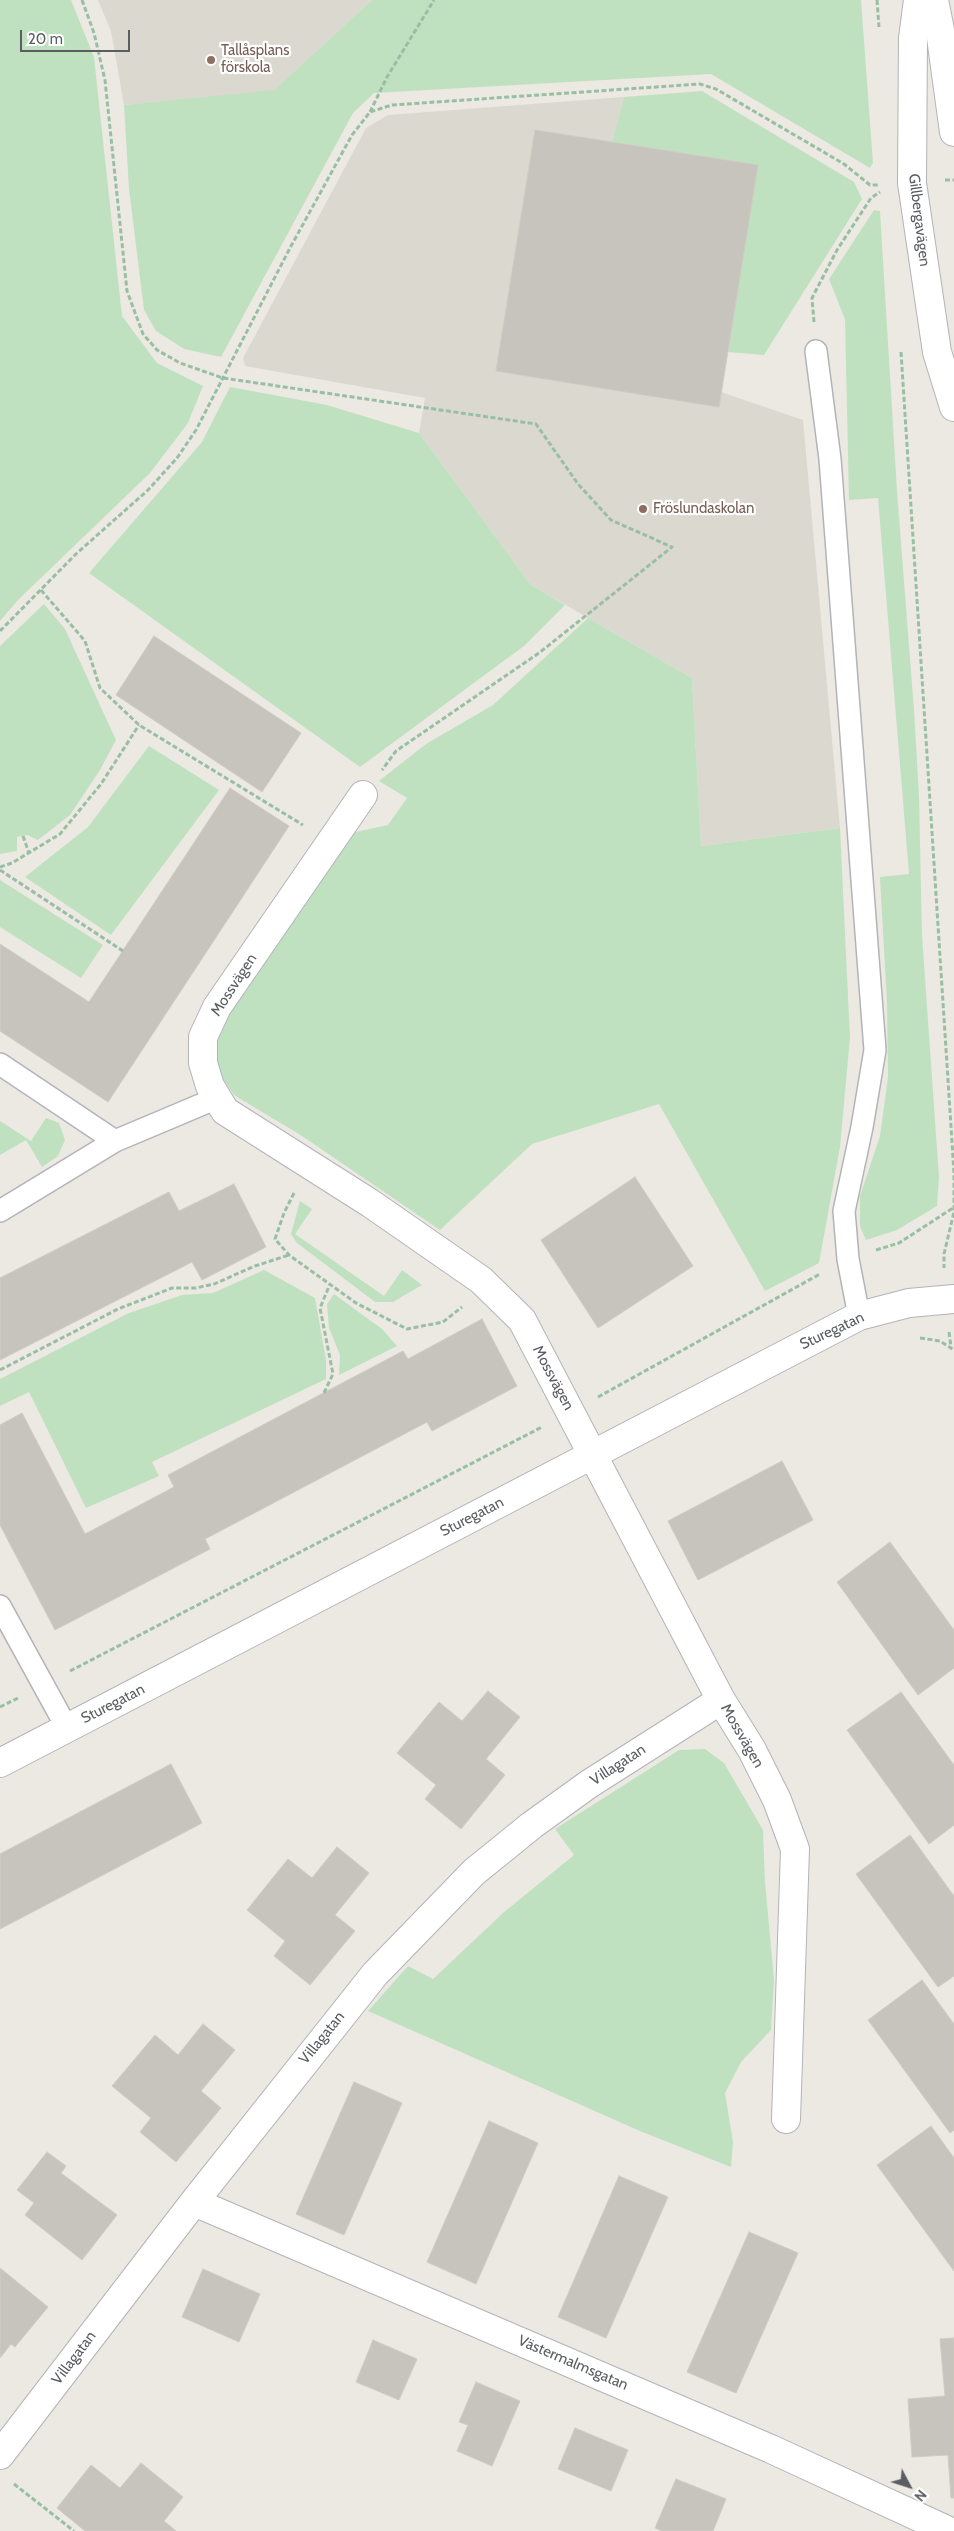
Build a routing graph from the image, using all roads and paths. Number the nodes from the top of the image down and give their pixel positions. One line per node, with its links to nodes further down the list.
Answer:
1 (82, 0): 11 (path)
2 (434, 0): 7 (path)
3 (877, 0): 6 (path)
4 (918, 0): 12 (street, Gillbergavägen)
5 (934, 0): 8 (street)
6 (879, 29)
7 (370, 112): 10 (path); 11 (path)
8 (954, 132)
9 (900, 342): 26 (path)
10 (816, 352): 29 (lane)
11 (223, 378): 13 (path); 16 (path)
12 (954, 407)
13 (41, 590): 14 (path); 15 (path)
14 (0, 632)
15 (139, 725): 18 (path); 19 (path)
16 (363, 795): 18 (street, Mossvägen)
17 (23, 836): 19 (path)
18 (331, 842): 23 (street, Mossvägen)
19 (29, 853): 20 (path)
20 (0, 868): 21 (path)
21 (123, 950)
22 (0, 1064): 24 (lane)
23 (217, 1098): 24 (lane); 25 (street, Mossvägen)
24 (116, 1141): 27 (lane)
25 (309, 1164): 28 (path); 31 (street, Mossvägen)
26 (954, 1207): 29 (path); 32 (path)
27 (0, 1211)
28 (289, 1255): 30 (path); 35 (path)
29 (848, 1259): 33 (lane); 37 (path)
30 (330, 1284): 31 (path); 36 (path)
31 (488, 1287): 37 (street, Mossvägen)
32 (950, 1299): 33 (street, Sturegatan); 34 (path)
33 (859, 1316): 38 (street, Sturegatan)
34 (954, 1350)
35 (0, 1370)
36 (324, 1392)
37 (571, 1412): 38 (street, Mossvägen); 40 (path)
38 (594, 1454): 41 (street, Mossvägen); 43 (street, Sturegatan)
39 (0, 1606): 40 (lane)
40 (44, 1684): 42 (path); 43 (lane)
41 (721, 1700): 45 (street, Mossvägen); 46 (street, Villagatan)
42 (0, 1707)
43 (67, 1728): 44 (street, Sturegatan)
44 (0, 1763)
45 (786, 2119)
46 (194, 2202): 47 (street, Villagatan); 49 (street, Västermalmsgatan)
47 (4, 2467): 48 (path)
48 (74, 2531)
49 (949, 2531)

